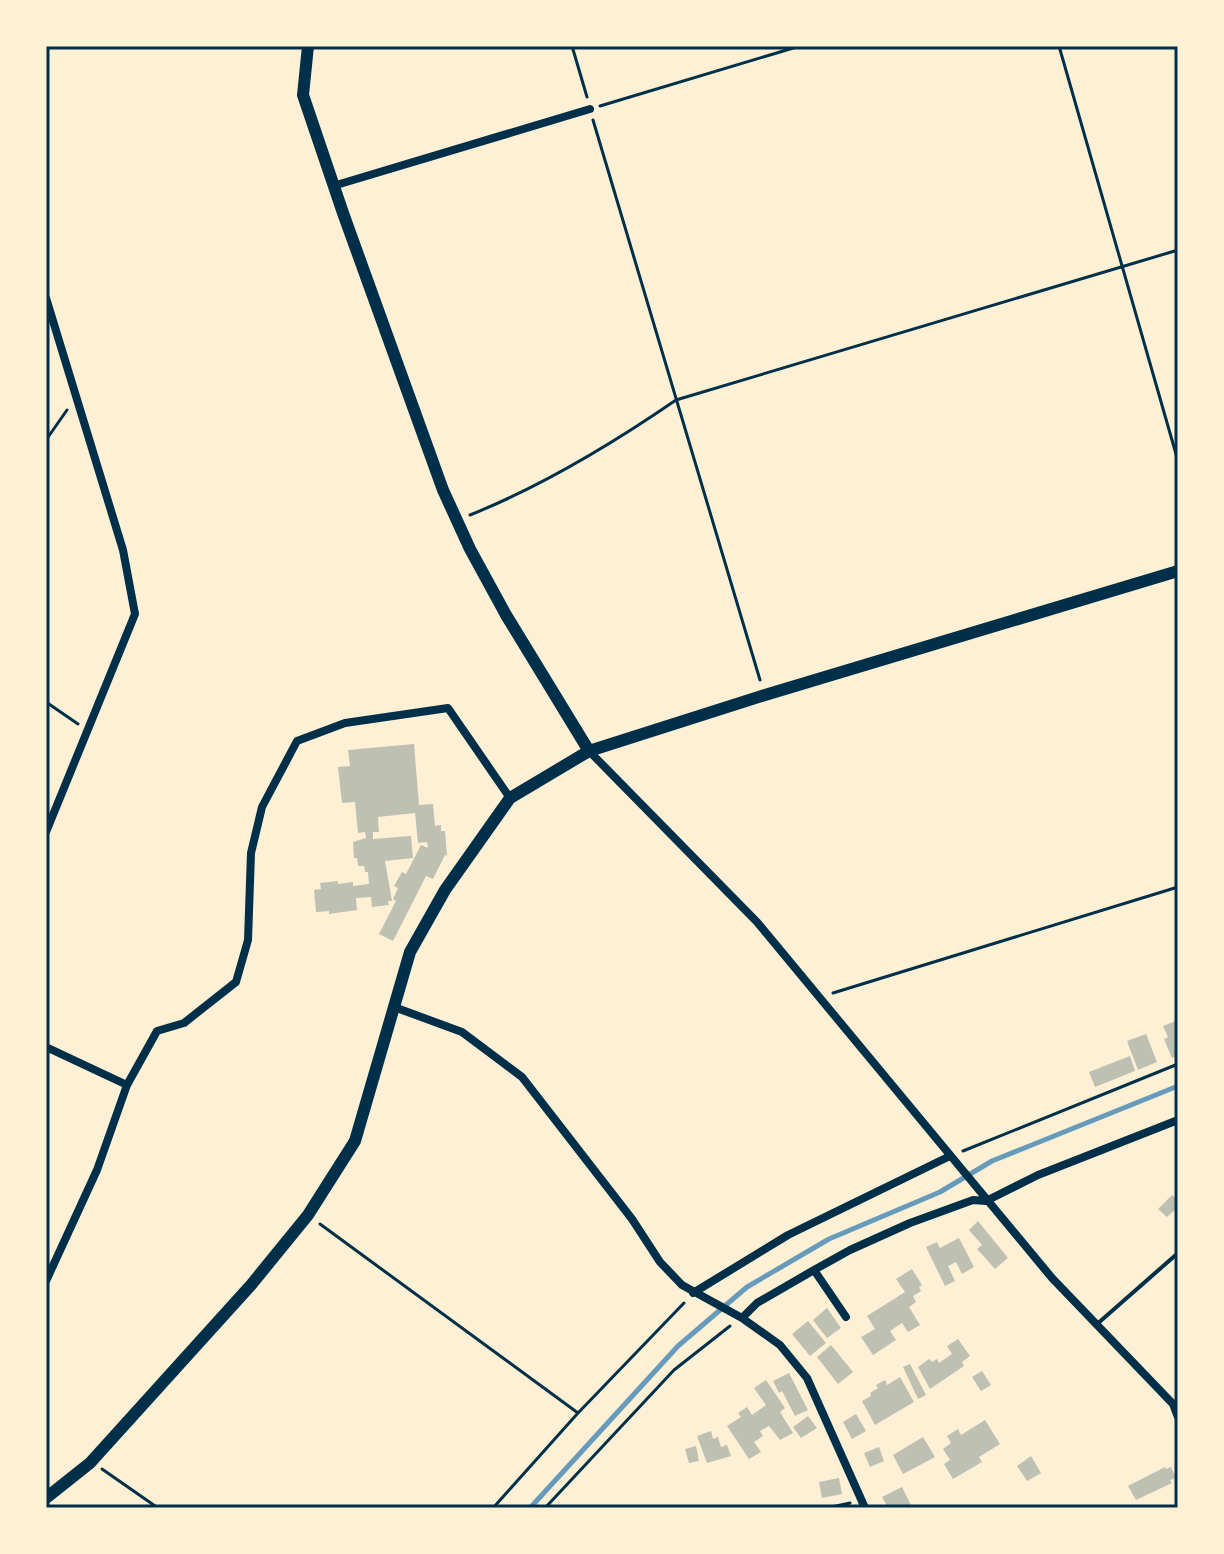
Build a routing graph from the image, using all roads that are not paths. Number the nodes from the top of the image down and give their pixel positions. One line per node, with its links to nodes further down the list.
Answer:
1 (308, 46): 3 (main road)
2 (590, 109): 3 (street)
3 (333, 186): 6 (main road)
4 (46, 298): 8 (street)
5 (1178, 571): 6 (main road)
6 (589, 751): 7 (main road); 13 (street)
7 (510, 798): 9 (main road); 11 (street)
8 (46, 832)
9 (394, 1007): 18 (street); 23 (main road)
10 (46, 1047): 11 (street)
11 (127, 1085): 17 (street)
12 (1178, 1120): 14 (street)
13 (953, 1159): 14 (street); 18 (street)
14 (986, 1201): 16 (street); 21 (street)
15 (1178, 1253): 21 (lane)
16 (814, 1270): 19 (street); 20 (street)
17 (46, 1281)
18 (693, 1293): 19 (street)
19 (738, 1316): 24 (street)
20 (846, 1317)
21 (1096, 1325): 22 (street)
22 (1178, 1417)
23 (46, 1498)
24 (864, 1504)

